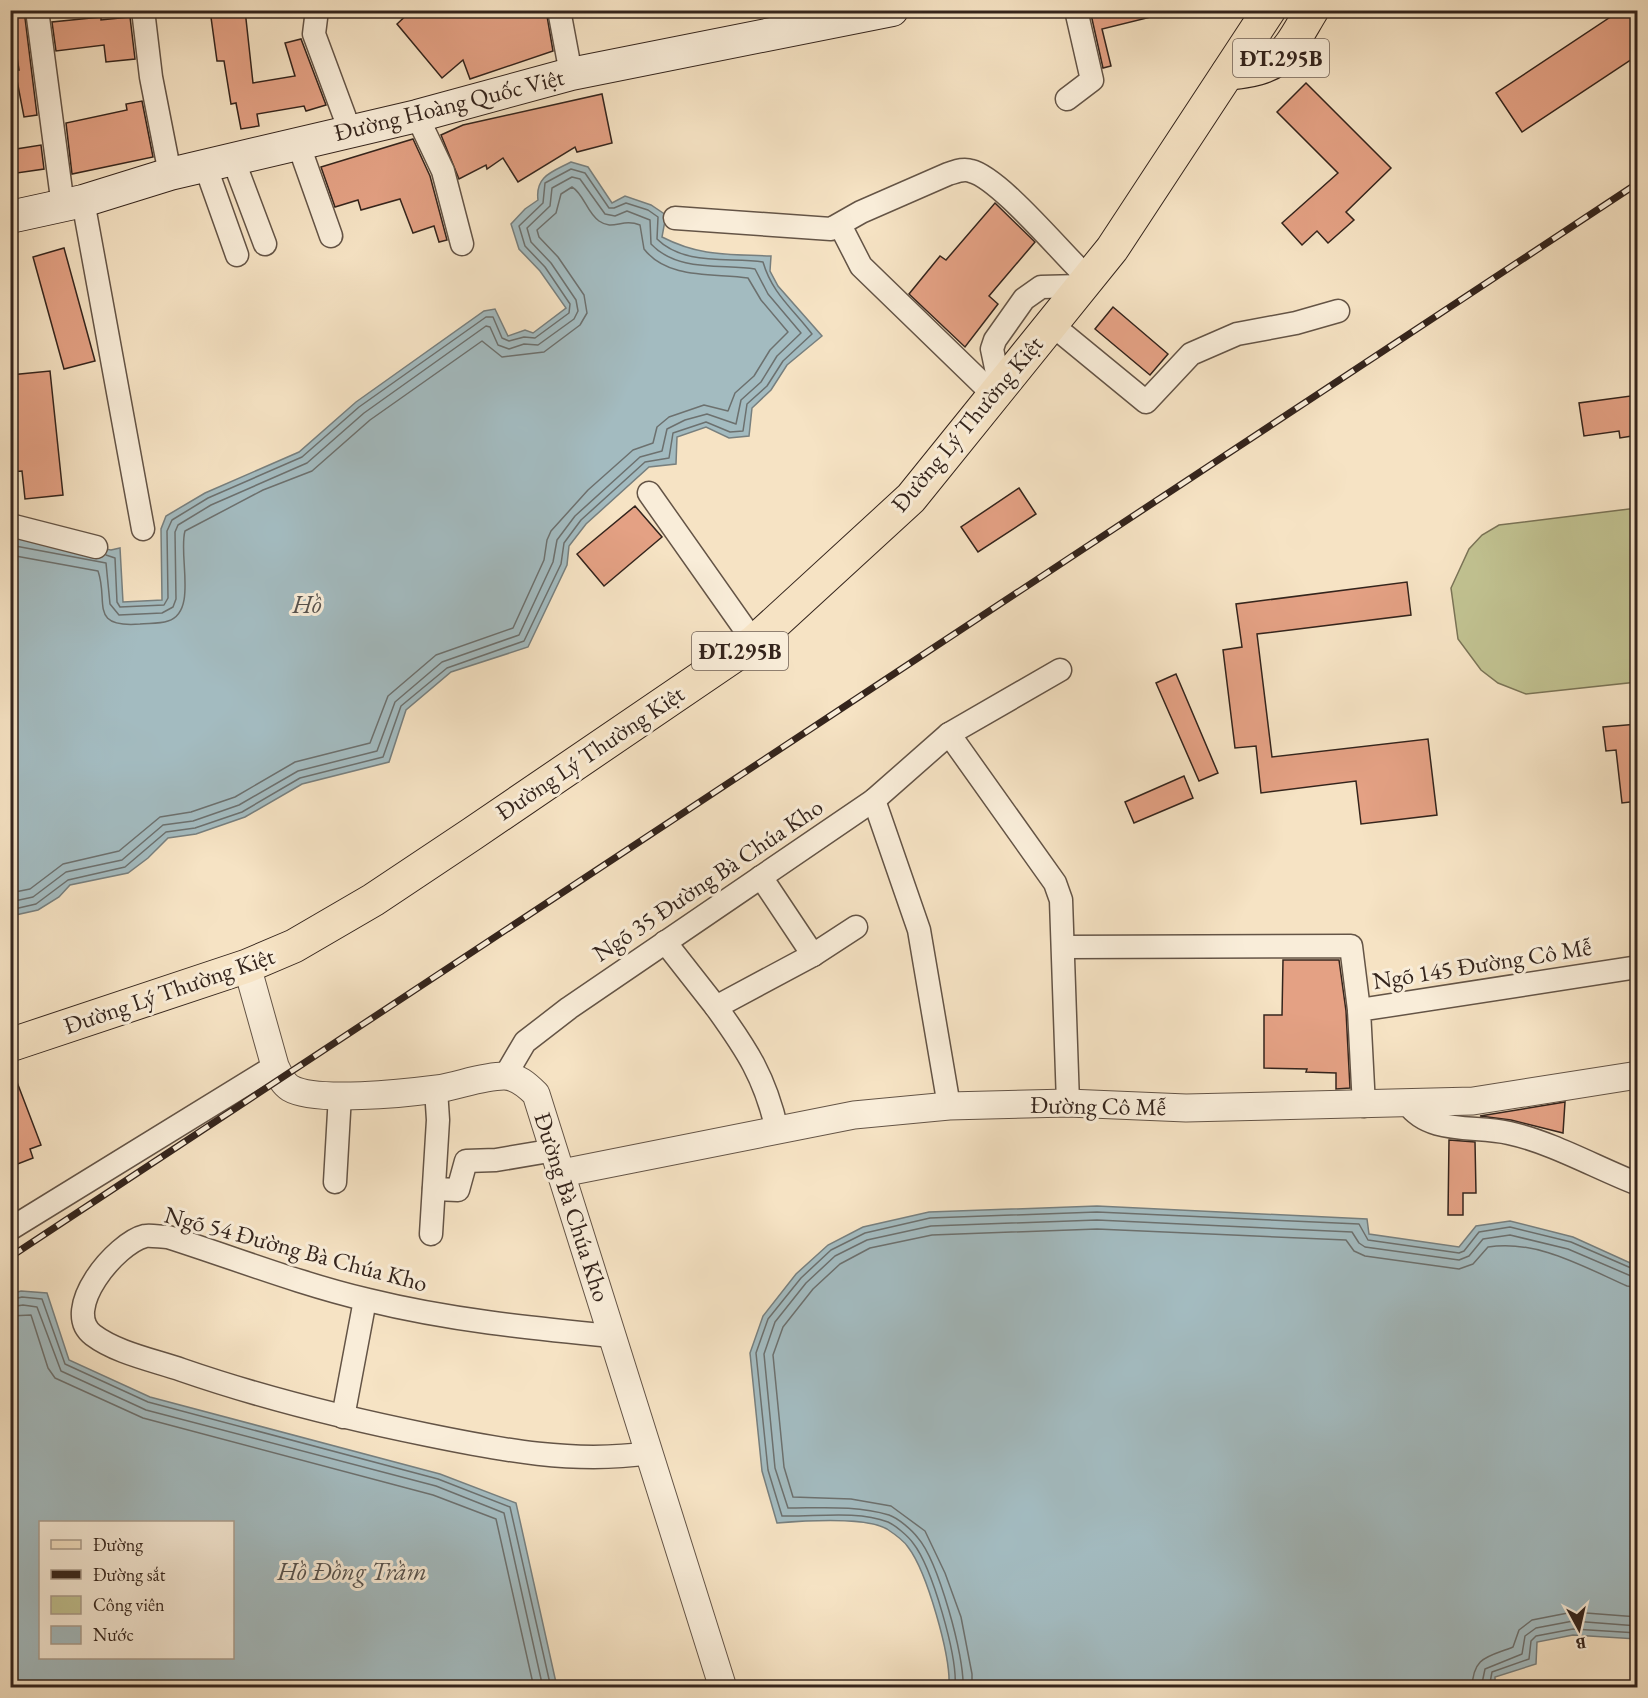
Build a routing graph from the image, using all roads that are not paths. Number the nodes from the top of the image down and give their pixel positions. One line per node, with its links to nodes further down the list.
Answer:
1 (37, 10): 18 (street)
2 (143, 10): 17 (street)
3 (317, 10): 14 (street)
4 (559, 10): 11 (street)
5 (892, 10): 9 (main road, Đường Hoàng Quốc Việt)
6 (1076, 10): 12 (street)
7 (1269, 10): 10 (main road, Đường Lý Thường Kiệt / ĐT.295B)
8 (1312, 10): 10 (main road, ĐT.295B)
9 (822, 17): 11 (main road, Đường Hoàng Quốc Việt)
10 (1228, 73): 26 (main road, Đường Lý Thường Kiệt / ĐT.295B)
11 (570, 74): 13 (main road, Đường Hoàng Quốc Việt)
12 (1067, 99)
13 (417, 116): 14 (main road, Đường Hoàng Quốc Việt); 24 (street)
14 (350, 131): 15 (main road, Đường Hoàng Quốc Việt)
15 (298, 143): 16 (main road, Đường Hoàng Quốc Việt); 22 (street)
16 (219, 162): 17 (main road, Đường Hoàng Quốc Việt); 23 (street); 25 (street)
17 (170, 174): 18 (main road, Đường Hoàng Quốc Việt)
18 (73, 204): 19 (main road, Đường Hoàng Quốc Việt); 32 (street)
19 (10, 217)
20 (675, 218): 21 (street)
21 (840, 225): 26 (street); 29 (street)
22 (331, 236)
23 (265, 244)
24 (462, 244)
25 (237, 255)
26 (1084, 282): 28 (main road, Đường Lý Thường Kiệt / ĐT.295B); 29 (street)
27 (1338, 311): 28 (street)
28 (1051, 324): 29 (main road, Đường Lý Thường Kiệt / ĐT.295B)
29 (997, 391): 34 (main road, Đường Lý Thường Kiệt / ĐT.295B)
30 (649, 493): 34 (street)
31 (10, 525): 33 (street)
32 (143, 529)
33 (96, 547)
34 (754, 642): 43 (main road, Đường Lý Thường Kiệt / ĐT.295B)
35 (1060, 670): 36 (street, Ngõ 35 Đường Bà Chúa Kho)
36 (949, 734): 37 (street, Ngõ 35 Đường Bà Chúa Kho); 41 (street)
37 (874, 800): 38 (street, Ngõ 35 Đường Bà Chúa Kho); 55 (street)
38 (761, 877): 40 (street, Ngõ 35 Đường Bà Chúa Kho); 42 (street)
39 (856, 927): 42 (street)
40 (665, 942): 45 (street); 50 (street, Ngõ 35 Đường Bà Chúa Kho)
41 (1064, 947): 46 (street); 53 (street)
42 (813, 955): 45 (street)
43 (247, 966): 47 (main road, Đường Lý Thường Kiệt / ĐT.295B); 48 (street)
44 (1638, 967): 46 (street, Ngõ 145 Đường Cô Mễ)
45 (716, 1007): 57 (street)
46 (1359, 1010): 56 (street, Ngõ 145 Đường Cô Mễ)
47 (10, 1045)
48 (275, 1066): 52 (street); 62 (street)
49 (1638, 1075): 54 (street, Đường Cô Mễ)
50 (505, 1076): 51 (street); 58 (street, Đường Bà Chúa Kho)
51 (436, 1089): 52 (street); 61 (street)
52 (340, 1095): 59 (street)
53 (1068, 1103): 55 (street, Đường Cô Mễ); 56 (street, Đường Cô Mễ)
54 (1407, 1103): 56 (street, Đường Cô Mễ); 60 (street)
55 (949, 1106): 57 (street, Đường Cô Mễ)
56 (1364, 1106)
57 (777, 1130): 58 (street, Đường Cô Mễ)
58 (559, 1162): 61 (street); 65 (street, Đường Bà Chúa Kho)
59 (335, 1182)
60 (1638, 1184)
61 (434, 1189): 63 (street)
62 (10, 1229)
63 (431, 1234)
64 (365, 1300): 65 (street, Ngõ 54 Đường Bà Chúa Kho); 66 (street); 66 (street, Ngõ 54 Đường Bà Chúa Kho)
65 (612, 1336): 67 (street, Đường Bà Chúa Kho)
66 (343, 1417): 67 (street)
67 (649, 1453): 68 (street, Đường Bà Chúa Kho)
68 (723, 1688)

